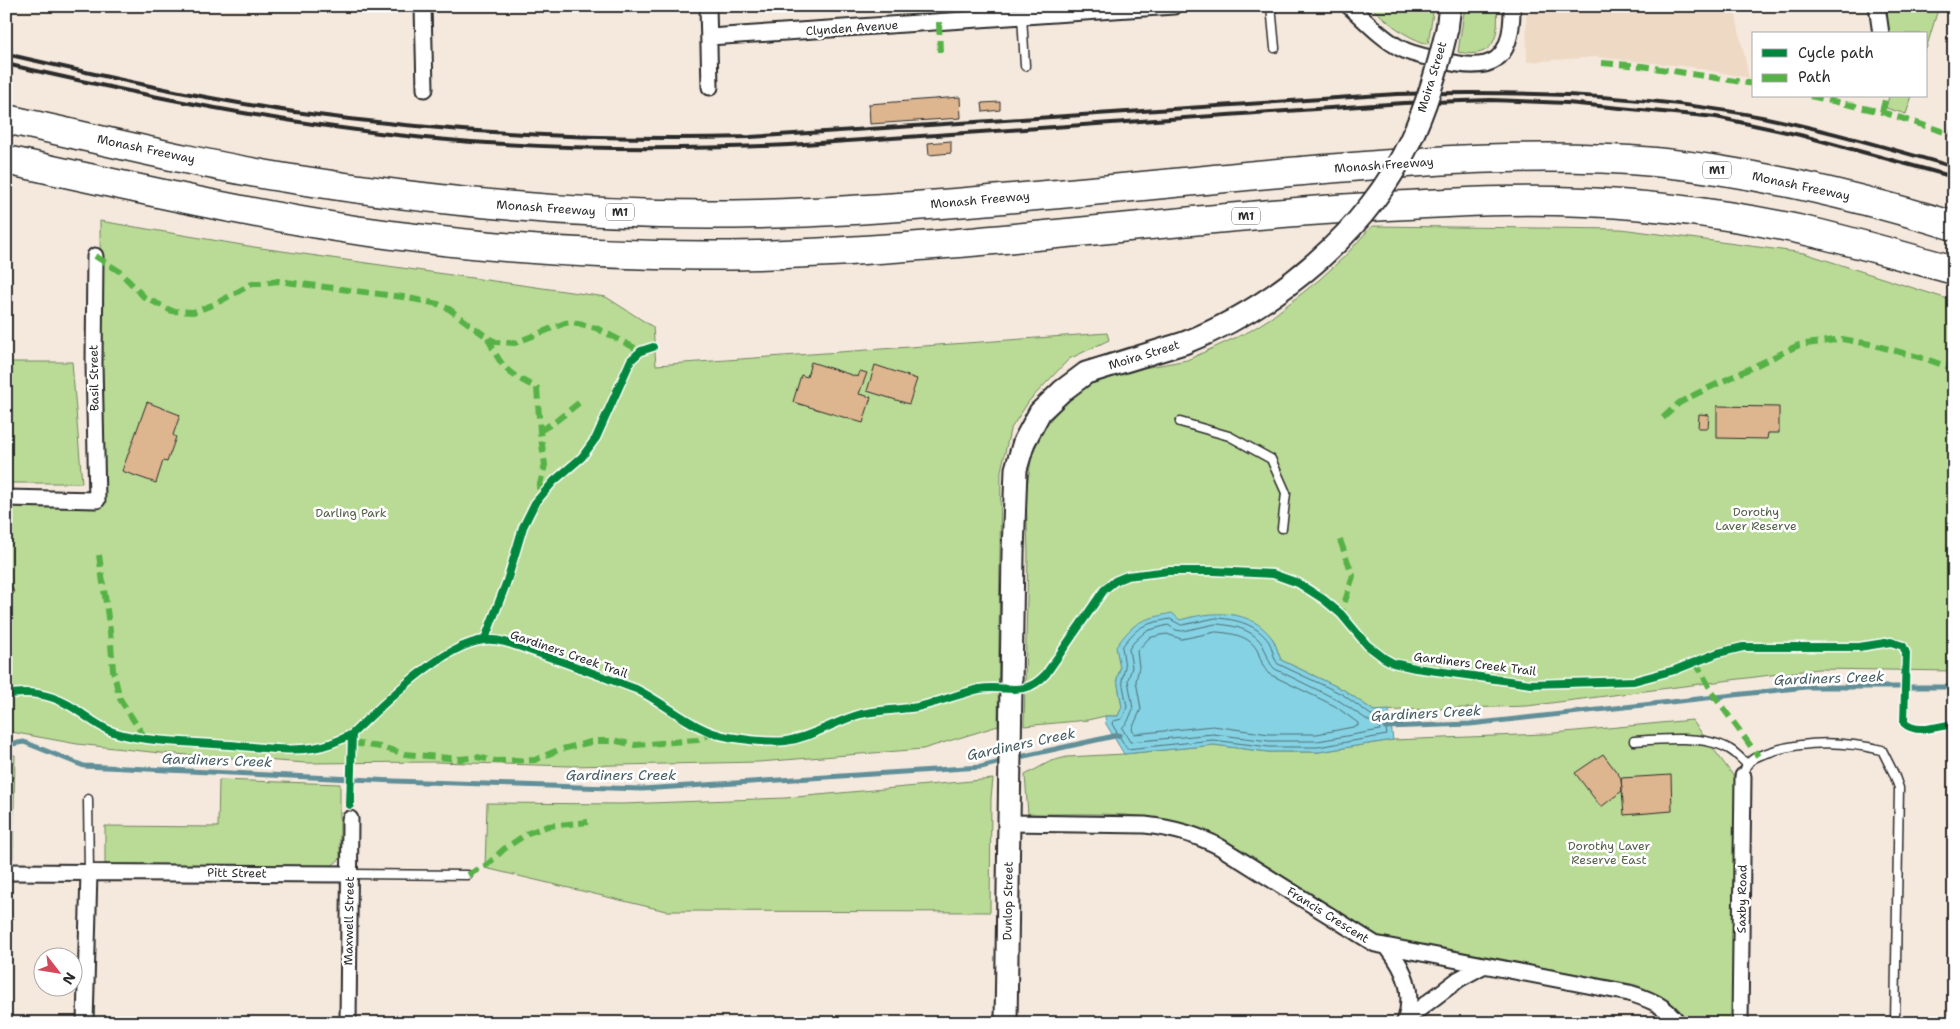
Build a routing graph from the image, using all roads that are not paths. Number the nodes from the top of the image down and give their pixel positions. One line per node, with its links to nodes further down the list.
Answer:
1 (423, 6): 16 (street)
2 (708, 6): 12 (street)
3 (1174, 6): 10 (street, Clynden Avenue)
4 (1271, 6): 13 (lane)
5 (1349, 6): 7 (street)
6 (1450, 6): 27 (main road, Moira Street, bridge)
7 (1512, 6)
8 (1877, 6): 11 (street)
9 (951, 14): 10 (street, Clynden Avenue); 12 (street, Clynden Avenue)
10 (1022, 16): 14 (lane)
11 (1881, 32)
12 (709, 37): 15 (street)
13 (1275, 48)
14 (1025, 66)
15 (710, 87)
16 (425, 89)
17 (6, 119): 19 (highway, Monash Freeway / M1)
18 (6, 160): 21 (highway, M1)
19 (1954, 226)
20 (95, 256): 23 (street, Basil Street)
21 (1954, 270)
22 (1180, 422): 24 (lane)
23 (6, 498)
24 (1282, 528)
25 (1634, 741): 26 (lane)
26 (1745, 770): 42 (street, Saxby Road); 43 (lane)
27 (1010, 780): 30 (main road, Dunlop Street)
28 (88, 799): 32 (lane)
29 (350, 819): 33 (street, Maxwell Street)
30 (1010, 823): 35 (street, Francis Crescent); 40 (main road, Dunlop Street)
31 (6, 872): 32 (street, Pitt Street)
32 (89, 872): 33 (street, Pitt Street); 38 (street)
33 (350, 874): 34 (lane, Pitt Street); 39 (street, Maxwell Street)
34 (468, 875)
35 (1388, 948): 36 (street, Francis Crescent); 37 (street)
36 (1482, 966): 37 (street); 41 (street, Francis Crescent)
37 (1405, 1021)
38 (85, 1023)
39 (348, 1023)
40 (1006, 1023)
41 (1678, 1023)
42 (1740, 1023)
43 (1895, 1023)

